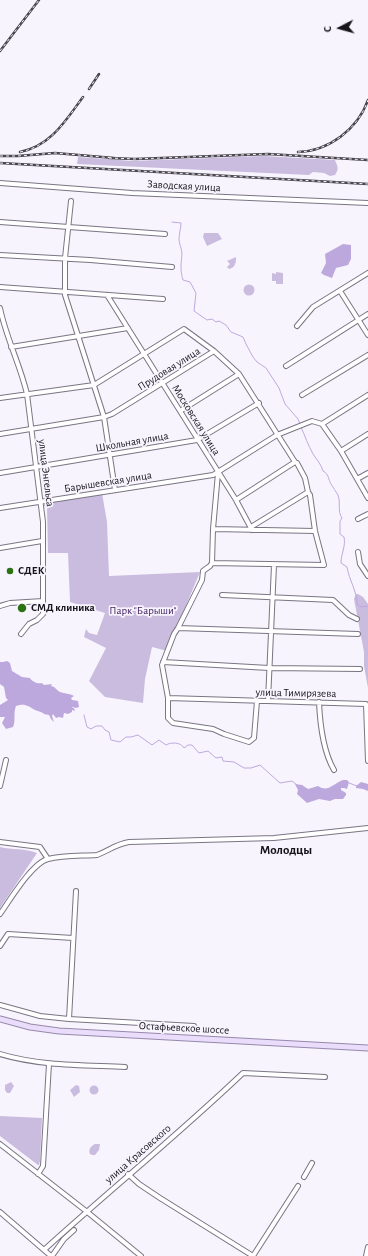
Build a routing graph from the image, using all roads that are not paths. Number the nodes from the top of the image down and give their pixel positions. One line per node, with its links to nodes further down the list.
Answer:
1 (0, 183): 3 (street, Заводская улица)
2 (71, 201): 5 (street)
3 (368, 203)
4 (0, 222): 5 (street)
5 (68, 228): 6 (street); 8 (street)
6 (166, 234)
7 (0, 255): 8 (street)
8 (65, 258): 9 (street); 13 (street)
9 (172, 267)
10 (368, 274): 12 (street)
11 (0, 287): 13 (street)
12 (340, 290): 18 (street); 19 (street)
13 (64, 291): 14 (street); 21 (street)
14 (107, 295): 15 (street); 20 (street, Московская улица)
15 (163, 299)
16 (0, 308): 23 (street, улица Энгельса)
17 (368, 314): 18 (street)
18 (359, 320): 22 (street); 27 (street)
19 (297, 326)
20 (128, 328): 21 (street); 25 (street, Московская улица)
21 (78, 335): 23 (street); 30 (street)
22 (368, 335)
23 (10, 347): 31 (street, улица Энгельса)
24 (214, 351): 25 (street); 28 (street, Прудовая улица); 29 (street, Прудовая улица)
25 (144, 354): 29 (street, Московская улица); 30 (street)
26 (368, 355): 32 (street)
27 (286, 366)
28 (239, 374): 35 (street, Прудовая улица); 36 (street)
29 (162, 384): 36 (street, Московская улица); 37 (street, Прудовая улица)
30 (94, 385): 31 (street); 37 (street)
31 (26, 394): 34 (street); 39 (street, улица Энгельса)
32 (302, 395)
33 (368, 395): 38 (street)
34 (0, 398)
35 (258, 403): 42 (street, Прудовая улица); 43 (street, Школьная улица)
36 (180, 411): 43 (street, Московская улица)
37 (104, 417): 39 (street, Прудовая улица); 45 (street)
38 (322, 424): 42 (street); 44 (street)
39 (31, 429): 40 (street, Прудовая улица); 47 (street, улица Энгельса)
40 (0, 434)
41 (368, 434): 44 (street)
42 (277, 435): 46 (street, Прудовая улица); 50 (street)
43 (197, 440): 45 (street, Школьная улица); 50 (street, Московская улица)
44 (340, 451): 51 (street)
45 (110, 455): 47 (street, Школьная улица); 52 (street)
46 (295, 462): 53 (street, Прудовая улица); 55 (street)
47 (36, 467): 49 (street, Школьная улица); 56 (street, улица Энгельса)
48 (368, 472): 51 (street)
49 (0, 473)
50 (218, 473): 52 (street, Барышевская улица); 55 (street, Московская улица); 60 (street)
51 (357, 479): 54 (street)
52 (115, 490): 56 (street, Барышевская улица)
53 (308, 492): 61 (street); 62 (street, Прудовая улица)
54 (368, 498)
55 (236, 500): 61 (street, Московская улица)
56 (40, 501): 57 (street, Барышевская улица); 63 (street, улица Энгельса)
57 (0, 508)
58 (368, 514): 59 (street)
59 (358, 519)
60 (213, 529): 61 (street); 66 (street)
61 (252, 529): 62 (street)
62 (315, 532): 67 (street, Прудовая улица)
63 (42, 541): 64 (street); 72 (street, улица Энгельса)
64 (0, 548)
65 (358, 552): 68 (street)
66 (212, 563): 67 (street); 75 (street)
67 (274, 565): 71 (street)
68 (367, 571): 69 (street)
69 (368, 576)
70 (222, 595): 71 (street)
71 (273, 597): 74 (street); 76 (street)
72 (43, 601): 73 (street); 77 (street, улица Энгельса)
73 (0, 606)
74 (357, 619)
75 (178, 628): 76 (street); 79 (street)
76 (270, 632): 78 (street); 80 (street)
77 (21, 634)
78 (358, 634)
79 (163, 662): 80 (street); 82 (street)
80 (269, 668): 81 (street); 84 (street)
81 (360, 669)
82 (168, 698): 83 (street, улица Тимирязева); 83 (street)
83 (257, 701): 84 (street, улица Тимирязева)
84 (268, 701): 85 (street, улица Тимирязева)
85 (319, 702): 87 (street, улица Тимирязева); 88 (street)
86 (6, 760): 89 (street)
87 (368, 761)
88 (334, 770)
89 (0, 786)
90 (368, 828): 92 (street)
91 (0, 842): 92 (street)
92 (48, 859): 94 (street)
93 (76, 891): 95 (street)
94 (0, 914)
95 (73, 938): 96 (street); 99 (street)
96 (0, 946)
97 (0, 1005): 99 (street)
98 (0, 1019): 102 (main road, Остафьевское шоссе)
99 (69, 1019): 101 (street)
100 (0, 1023): 103 (main road, Остафьевское шоссе)
101 (194, 1026)
102 (368, 1048)
103 (368, 1052)
104 (0, 1054): 105 (street)
105 (49, 1064): 106 (street); 110 (street)
106 (125, 1067)
107 (325, 1077): 111 (street, улица Красовского)
108 (0, 1144): 110 (street)
109 (312, 1164): 112 (street)
110 (38, 1174): 114 (street)
111 (128, 1174): 114 (street, улица Красовского); 121 (street)
112 (304, 1177)
113 (298, 1186): 121 (street)
114 (86, 1211): 118 (street, улица Красовского); 120 (street)
115 (0, 1212): 118 (street)
116 (74, 1230): 119 (street)
117 (368, 1247): 122 (street)
118 (44, 1250): 119 (street)
119 (51, 1256)
120 (141, 1256)
121 (253, 1256)
122 (366, 1256)

